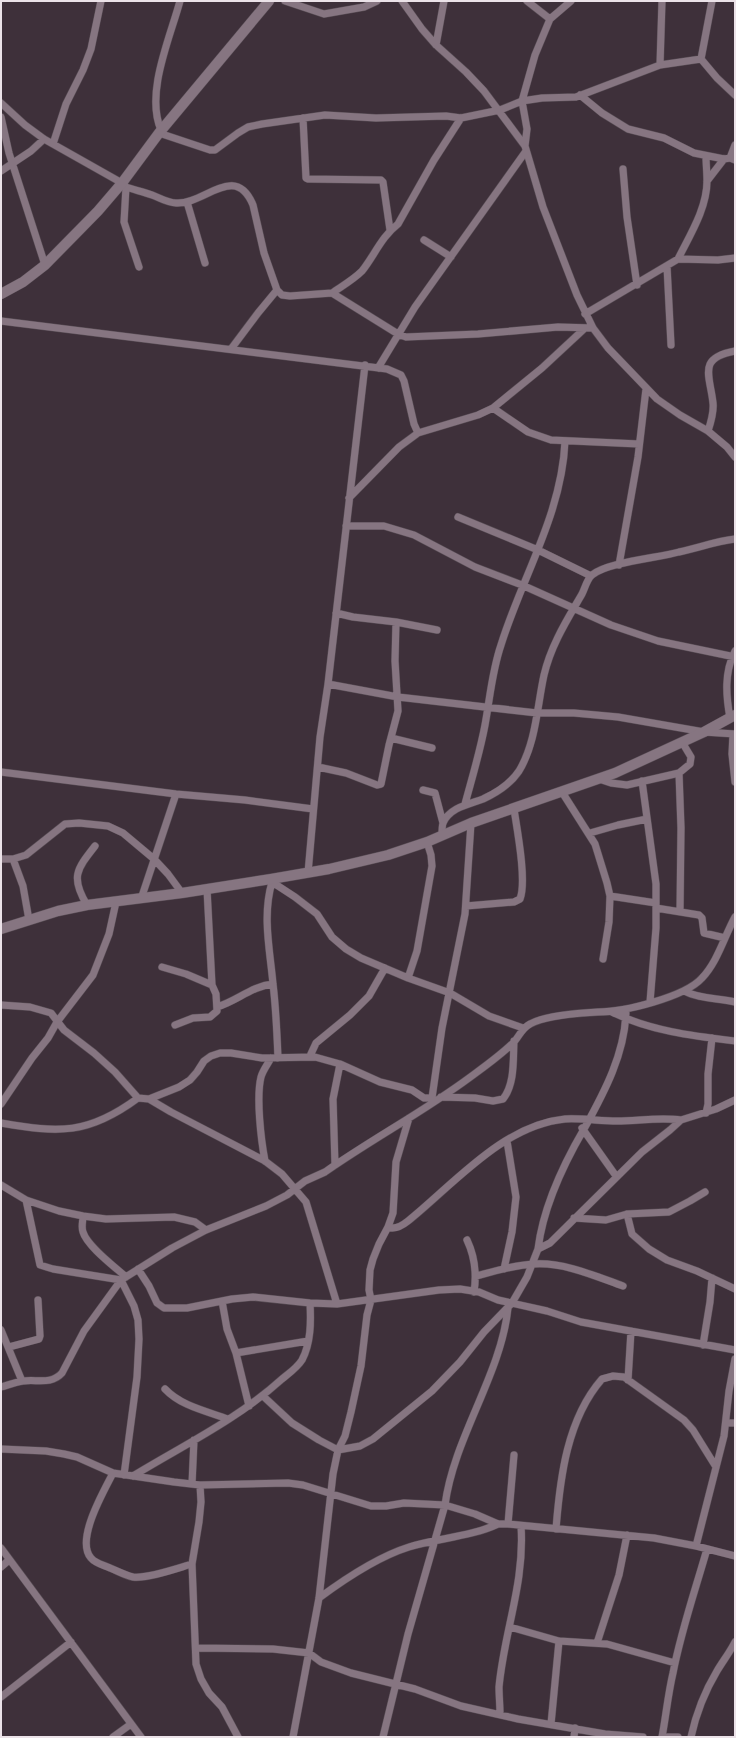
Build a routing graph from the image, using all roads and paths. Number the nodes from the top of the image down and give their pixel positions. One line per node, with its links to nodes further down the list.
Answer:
1 (101, 1): 26 (street)
2 (180, 1): 24 (street)
3 (269, 1): 24 (street)
4 (285, 1): 5 (street)
5 (377, 1)
6 (402, 1): 13 (street)
7 (444, 1): 13 (street)
8 (527, 1): 12 (street)
9 (571, 1): 12 (street)
10 (662, 1): 15 (street)
11 (712, 1): 14 (street)
12 (550, 19): 18 (street)
13 (436, 45): 20 (street)
14 (701, 59): 15 (street); 17 (street)
15 (660, 65): 16 (street)
16 (580, 95): 18 (street); 29 (street)
17 (735, 96)
18 (522, 101): 20 (street); 28 (street)
19 (1, 103): 25 (street)
20 (500, 110): 23 (street); 28 (street)
21 (1, 116): 31 (street)
22 (303, 118): 23 (street); 24 (street); 37 (street)
23 (461, 118): 37 (street)
24 (160, 132): 35 (street)
25 (44, 139): 26 (street); 31 (street)
26 (53, 144): 35 (street)
27 (735, 145): 30 (street)
28 (526, 148): 39 (street); 50 (street)
29 (706, 156): 30 (street); 34 (street)
30 (730, 159): 34 (street)
31 (12, 163): 33 (street); 43 (street)
32 (623, 169): 46 (street)
33 (1, 171)
34 (707, 181): 41 (street)
35 (124, 185): 36 (street); 43 (street); 45 (street)
36 (187, 202): 42 (street); 47 (street)
37 (390, 230): 48 (street)
38 (424, 240): 39 (street)
39 (451, 257): 54 (street)
40 (735, 258): 41 (street)
41 (678, 259): 44 (street)
42 (205, 263)
43 (45, 265): 49 (street)
44 (667, 266): 46 (street); 55 (street)
45 (139, 267)
46 (637, 285): 50 (street)
47 (277, 290): 48 (street); 56 (street)
48 (332, 293): 54 (street)
49 (1, 294)
50 (585, 314): 52 (street)
51 (1, 321): 56 (street)
52 (593, 328): 53 (street); 60 (street)
53 (584, 329): 54 (street); 61 (street)
54 (398, 334): 59 (street)
55 (671, 345)
56 (231, 349): 58 (street)
57 (735, 351): 62 (street)
58 (365, 365): 59 (street); 67 (street)
59 (378, 368): 63 (street)
60 (646, 389): 62 (street); 65 (street)
61 (493, 408): 63 (street); 64 (street)
62 (708, 431): 66 (street)
63 (418, 433): 67 (street)
64 (565, 441): 65 (street); 71 (street)
65 (639, 444): 72 (street)
66 (735, 458)
67 (349, 498): 69 (street)
68 (458, 517): 71 (street)
69 (346, 526): 74 (street); 76 (street)
70 (735, 540): 72 (street)
71 (538, 550): 73 (street); 74 (street)
72 (619, 565): 73 (street)
73 (591, 576): 75 (street)
74 (522, 584): 75 (street); 82 (street)
75 (574, 608): 79 (street); 83 (street)
76 (336, 613): 77 (street); 80 (street)
77 (396, 622): 78 (street); 81 (street)
78 (437, 630)
79 (734, 655): 84 (street)
80 (328, 684): 81 (street); 90 (street)
81 (398, 697): 82 (street); 87 (street)
82 (488, 707): 83 (street); 99 (street)
83 (537, 713): 85 (street); 99 (street)
84 (732, 716): 85 (street)
85 (704, 732): 86 (street); 88 (street)
86 (734, 734): 95 (street)
87 (391, 738): 89 (street); 90 (street)
88 (682, 742): 92 (street); 93 (street)
89 (432, 748)
90 (318, 767): 100 (street)
91 (1, 772): 98 (street)
92 (679, 773): 94 (street); 122 (street)
93 (599, 779): 94 (street); 97 (street)
94 (642, 781): 102 (street)
95 (735, 782)
96 (423, 790): 103 (street)
97 (562, 792): 101 (street); 105 (street)
98 (176, 794): 100 (street); 111 (street)
99 (464, 804): 103 (street)
100 (313, 808): 112 (street)
101 (514, 808): 104 (street); 120 (street)
102 (648, 819): 105 (street); 121 (street)
103 (443, 823): 106 (street)
104 (471, 823): 106 (street); 120 (street)
105 (590, 833): 116 (street)
106 (442, 835): 107 (street)
107 (427, 842): 112 (street); 130 (street)
108 (96, 846): 119 (street)
109 (1, 859): 110 (street)
110 (13, 859): 111 (street); 124 (street)
111 (154, 859): 115 (street); 117 (street)
112 (308, 873): 113 (street)
113 (272, 881): 114 (street); 129 (street); 131 (street)
114 (207, 889): 115 (street); 132 (street)
115 (182, 894): 117 (street)
116 (610, 896): 121 (street); 127 (street)
117 (141, 899): 118 (street)
118 (116, 902): 119 (street); 142 (street)
119 (87, 905): 124 (street)
120 (466, 906): 134 (street)
121 (656, 906): 122 (street); 135 (street)
122 (680, 911): 126 (street)
123 (735, 917): 126 (street)
124 (29, 920): 125 (street)
125 (1, 929)
126 (726, 938): 133 (street)
127 (603, 959)
128 (162, 967): 132 (street)
129 (384, 968): 130 (street); 148 (street)
130 (408, 978): 134 (street)
131 (273, 984): 138 (street); 149 (street)
132 (212, 985): 138 (street)
133 (684, 991): 135 (street); 136 (street)
134 (450, 993): 144 (street); 154 (street)
135 (650, 1002): 139 (street)
136 (735, 1002)
137 (1, 1005): 142 (street)
138 (217, 1007): 143 (street)
139 (626, 1009): 140 (street); 141 (street)
140 (612, 1012): 141 (street); 144 (street)
141 (626, 1019): 145 (street); 160 (street)
142 (57, 1022): 152 (street); 156 (street)
143 (175, 1025)
144 (523, 1028): 146 (street)
145 (712, 1038): 147 (street); 157 (street)
146 (514, 1041): 151 (street); 151 (street)
147 (735, 1041)
148 (310, 1056): 149 (street); 150 (street)
149 (275, 1058): 153 (street); 165 (street)
150 (340, 1064): 154 (street); 166 (street)
151 (441, 1097): 154 (street)
152 (138, 1098): 153 (street); 162 (street)
153 (149, 1099): 165 (street)
154 (433, 1100): 158 (street)
155 (735, 1100): 157 (street)
156 (1, 1104)
157 (706, 1113): 161 (street)
158 (409, 1118): 166 (street); 175 (street)
159 (576, 1119): 160 (street); 163 (street); 164 (street)
160 (589, 1120): 161 (street); 163 (street)
161 (681, 1120): 167 (street)
162 (1, 1123)
163 (583, 1130): 167 (street); 178 (street)
164 (507, 1141): 175 (street); 181 (street)
165 (265, 1161): 169 (street)
166 (335, 1165): 169 (street)
167 (616, 1176): 174 (street)
168 (1, 1185): 171 (street)
169 (294, 1189): 176 (street); 192 (street)
170 (705, 1192): 172 (street)
171 (26, 1200): 173 (street); 184 (street)
172 (627, 1214): 174 (street); 183 (street)
173 (83, 1216): 176 (street); 184 (street)
174 (574, 1218): 178 (street)
175 (388, 1227): 189 (street)
176 (206, 1230): 180 (street)
177 (467, 1240): 182 (street)
178 (538, 1249): 179 (street)
179 (532, 1264): 181 (street); 185 (street); 193 (street)
180 (138, 1269): 184 (street); 190 (street)
181 (504, 1269): 182 (street)
182 (476, 1276): 187 (street)
183 (712, 1278): 186 (street); 197 (street)
184 (123, 1279): 203 (street); 217 (street)
185 (623, 1286)
186 (735, 1289)
187 (474, 1292): 189 (street); 193 (street)
188 (38, 1300): 198 (street)
189 (371, 1300): 192 (street); 213 (street)
190 (222, 1301): 191 (street); 200 (street)
191 (310, 1303): 192 (street); 196 (street)
192 (338, 1304)
193 (510, 1305): 195 (street); 213 (street); 222 (street)
194 (1, 1330): 198 (street)
195 (631, 1332): 197 (street); 202 (street)
196 (308, 1341): 200 (street); 206 (street)
197 (703, 1345): 199 (street)
198 (9, 1347): 203 (street)
199 (735, 1350)
200 (236, 1353): 207 (street)
201 (735, 1359): 209 (street)
202 (628, 1380): 215 (street); 226 (street)
203 (22, 1381): 204 (street)
204 (1, 1387)
205 (165, 1389): 208 (street)
206 (263, 1396): 207 (street); 213 (street)
207 (249, 1406): 208 (street)
208 (228, 1419): 211 (street)
209 (726, 1423): 210 (street); 215 (street)
210 (735, 1423)
211 (194, 1440): 218 (street); 219 (street)
212 (1, 1449): 216 (street)
213 (338, 1450): 221 (street)
214 (514, 1455): 224 (street)
215 (716, 1467): 229 (street)
216 (113, 1473): 217 (street); 234 (street)
217 (124, 1475): 218 (street)
218 (133, 1476): 219 (street)
219 (192, 1484): 220 (street)
220 (200, 1485): 221 (street); 234 (street)
221 (331, 1494): 222 (street); 236 (street)
222 (445, 1504): 223 (street); 228 (street)
223 (498, 1524): 224 (street); 228 (street)
224 (508, 1524): 225 (street)
225 (521, 1526): 226 (street); 237 (street)
226 (556, 1529): 227 (street)
227 (627, 1535): 229 (street); 241 (street)
228 (435, 1541): 236 (street); 245 (street)
229 (696, 1546): 231 (street)
230 (1, 1548): 233 (street)
231 (707, 1549): 232 (street); 244 (street)
232 (735, 1556)
233 (9, 1560): 235 (street); 239 (street)
234 (192, 1564): 242 (street)
235 (1, 1567)
236 (319, 1598): 243 (street)
237 (510, 1627): 238 (street); 247 (street)
238 (559, 1641): 241 (street); 249 (street)
239 (72, 1642): 246 (street); 248 (street)
240 (735, 1642): 261 (street)
241 (597, 1643): 244 (street)
242 (196, 1648): 243 (street); 253 (street)
243 (308, 1653): 245 (street); 254 (street)
244 (675, 1663): 258 (street)
245 (395, 1685): 247 (street); 255 (street)
246 (1, 1697)
247 (500, 1714): 249 (street)
248 (131, 1724): 251 (street); 252 (street)
249 (551, 1724): 250 (street)
250 (575, 1728): 256 (street); 257 (street)
251 (113, 1737)
252 (141, 1737)
253 (238, 1737)
254 (293, 1737)
255 (383, 1737)
256 (574, 1737)
257 (643, 1737)
258 (662, 1737)
259 (667, 1737): 260 (street)
260 (678, 1737)
261 (691, 1737)

